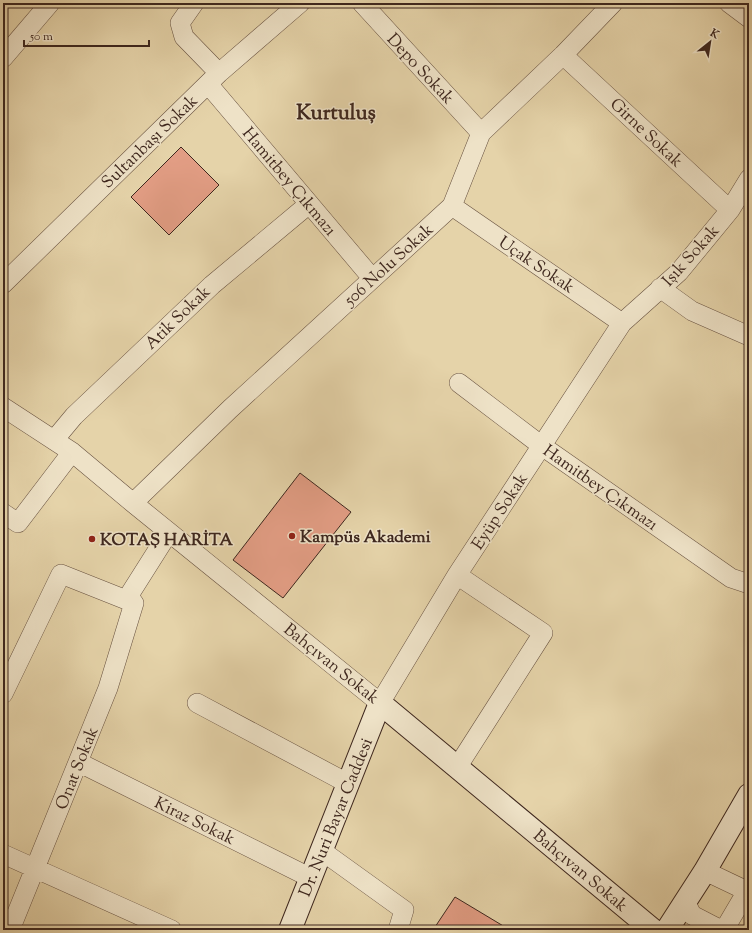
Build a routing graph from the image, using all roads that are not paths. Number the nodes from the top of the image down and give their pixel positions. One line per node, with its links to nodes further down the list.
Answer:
1 (50, 3): 9 (street)
2 (194, 3): 10 (street, Hamitbey Çıkmazı)
3 (300, 3): 10 (street, Sultanbaşı Sokak)
4 (362, 3): 11 (street, Depo Sokak)
5 (613, 3): 8 (street, 506 Nolu Sokak)
6 (729, 3): 7 (street)
7 (749, 18)
8 (563, 55): 11 (street, 506 Nolu Sokak); 15 (street, Girne Sokak)
9 (3, 58)
10 (214, 79): 13 (street, Hamitbey Çıkmazı); 17 (street, Sultanbaşı Sokak)
11 (481, 132): 14 (street, 506 Nolu Sokak)
12 (749, 179): 15 (street, Işık Sokak)
13 (309, 204): 16 (street, Hamitbey Çıkmazı); 23 (street, Atik Sokak)
14 (452, 206): 16 (street, 506 Nolu Sokak); 19 (street, Uçak Sokak)
15 (730, 210): 18 (street, Işık Sokak)
16 (372, 278): 26 (street, 506 Nolu Sokak)
17 (3, 284)
18 (660, 288): 19 (street, Işık Sokak); 20 (street)
19 (622, 323): 24 (street, Eyüp Sokak)
20 (749, 336)
21 (458, 382): 24 (street, Hamitbey Çıkmazı)
22 (3, 407): 23 (street, Bahçıvan Sokak)
23 (54, 440): 25 (street, Bahçıvan Sokak)
24 (542, 446): 29 (street, Eyüp Sokak); 30 (street, Hamitbey Çıkmazı)
25 (72, 452): 26 (street, Bahçıvan Sokak); 27 (street)
26 (133, 503): 28 (street, Bahçıvan Sokak)
27 (3, 514)
28 (169, 532): 31 (street, Onat Sokak); 34 (street, Bahçıvan Sokak)
29 (457, 575): 34 (street, Eyüp Sokak); 36 (street)
30 (749, 584)
31 (130, 601): 32 (street); 35 (street, Onat Sokak)
32 (3, 694)
33 (198, 703): 37 (street)
34 (380, 703): 36 (street, Bahçıvan Sokak); 37 (street, Dr. Nuri Bayar Caddesi)
35 (78, 762): 41 (street, Onat Sokak); 43 (street, Kiraz Sokak)
36 (458, 766): 50 (street, Bahçıvan Sokak)
37 (349, 784): 39 (street, Dr. Nuri Bayar Caddesi)
38 (749, 795): 42 (street)
39 (322, 851): 43 (street, Dr. Nuri Bayar Caddesi); 49 (street)
40 (3, 854): 41 (street)
41 (34, 868): 46 (street, Onat Sokak); 47 (street)
42 (705, 871): 44 (street); 45 (street)
43 (311, 878): 48 (street, Dr. Nuri Bayar Caddesi)
44 (748, 891): 52 (street)
45 (686, 903): 51 (street); 52 (street)
46 (10, 930)
47 (172, 930)
48 (290, 930)
49 (398, 930)
50 (653, 930)
51 (668, 930)
52 (722, 930)

